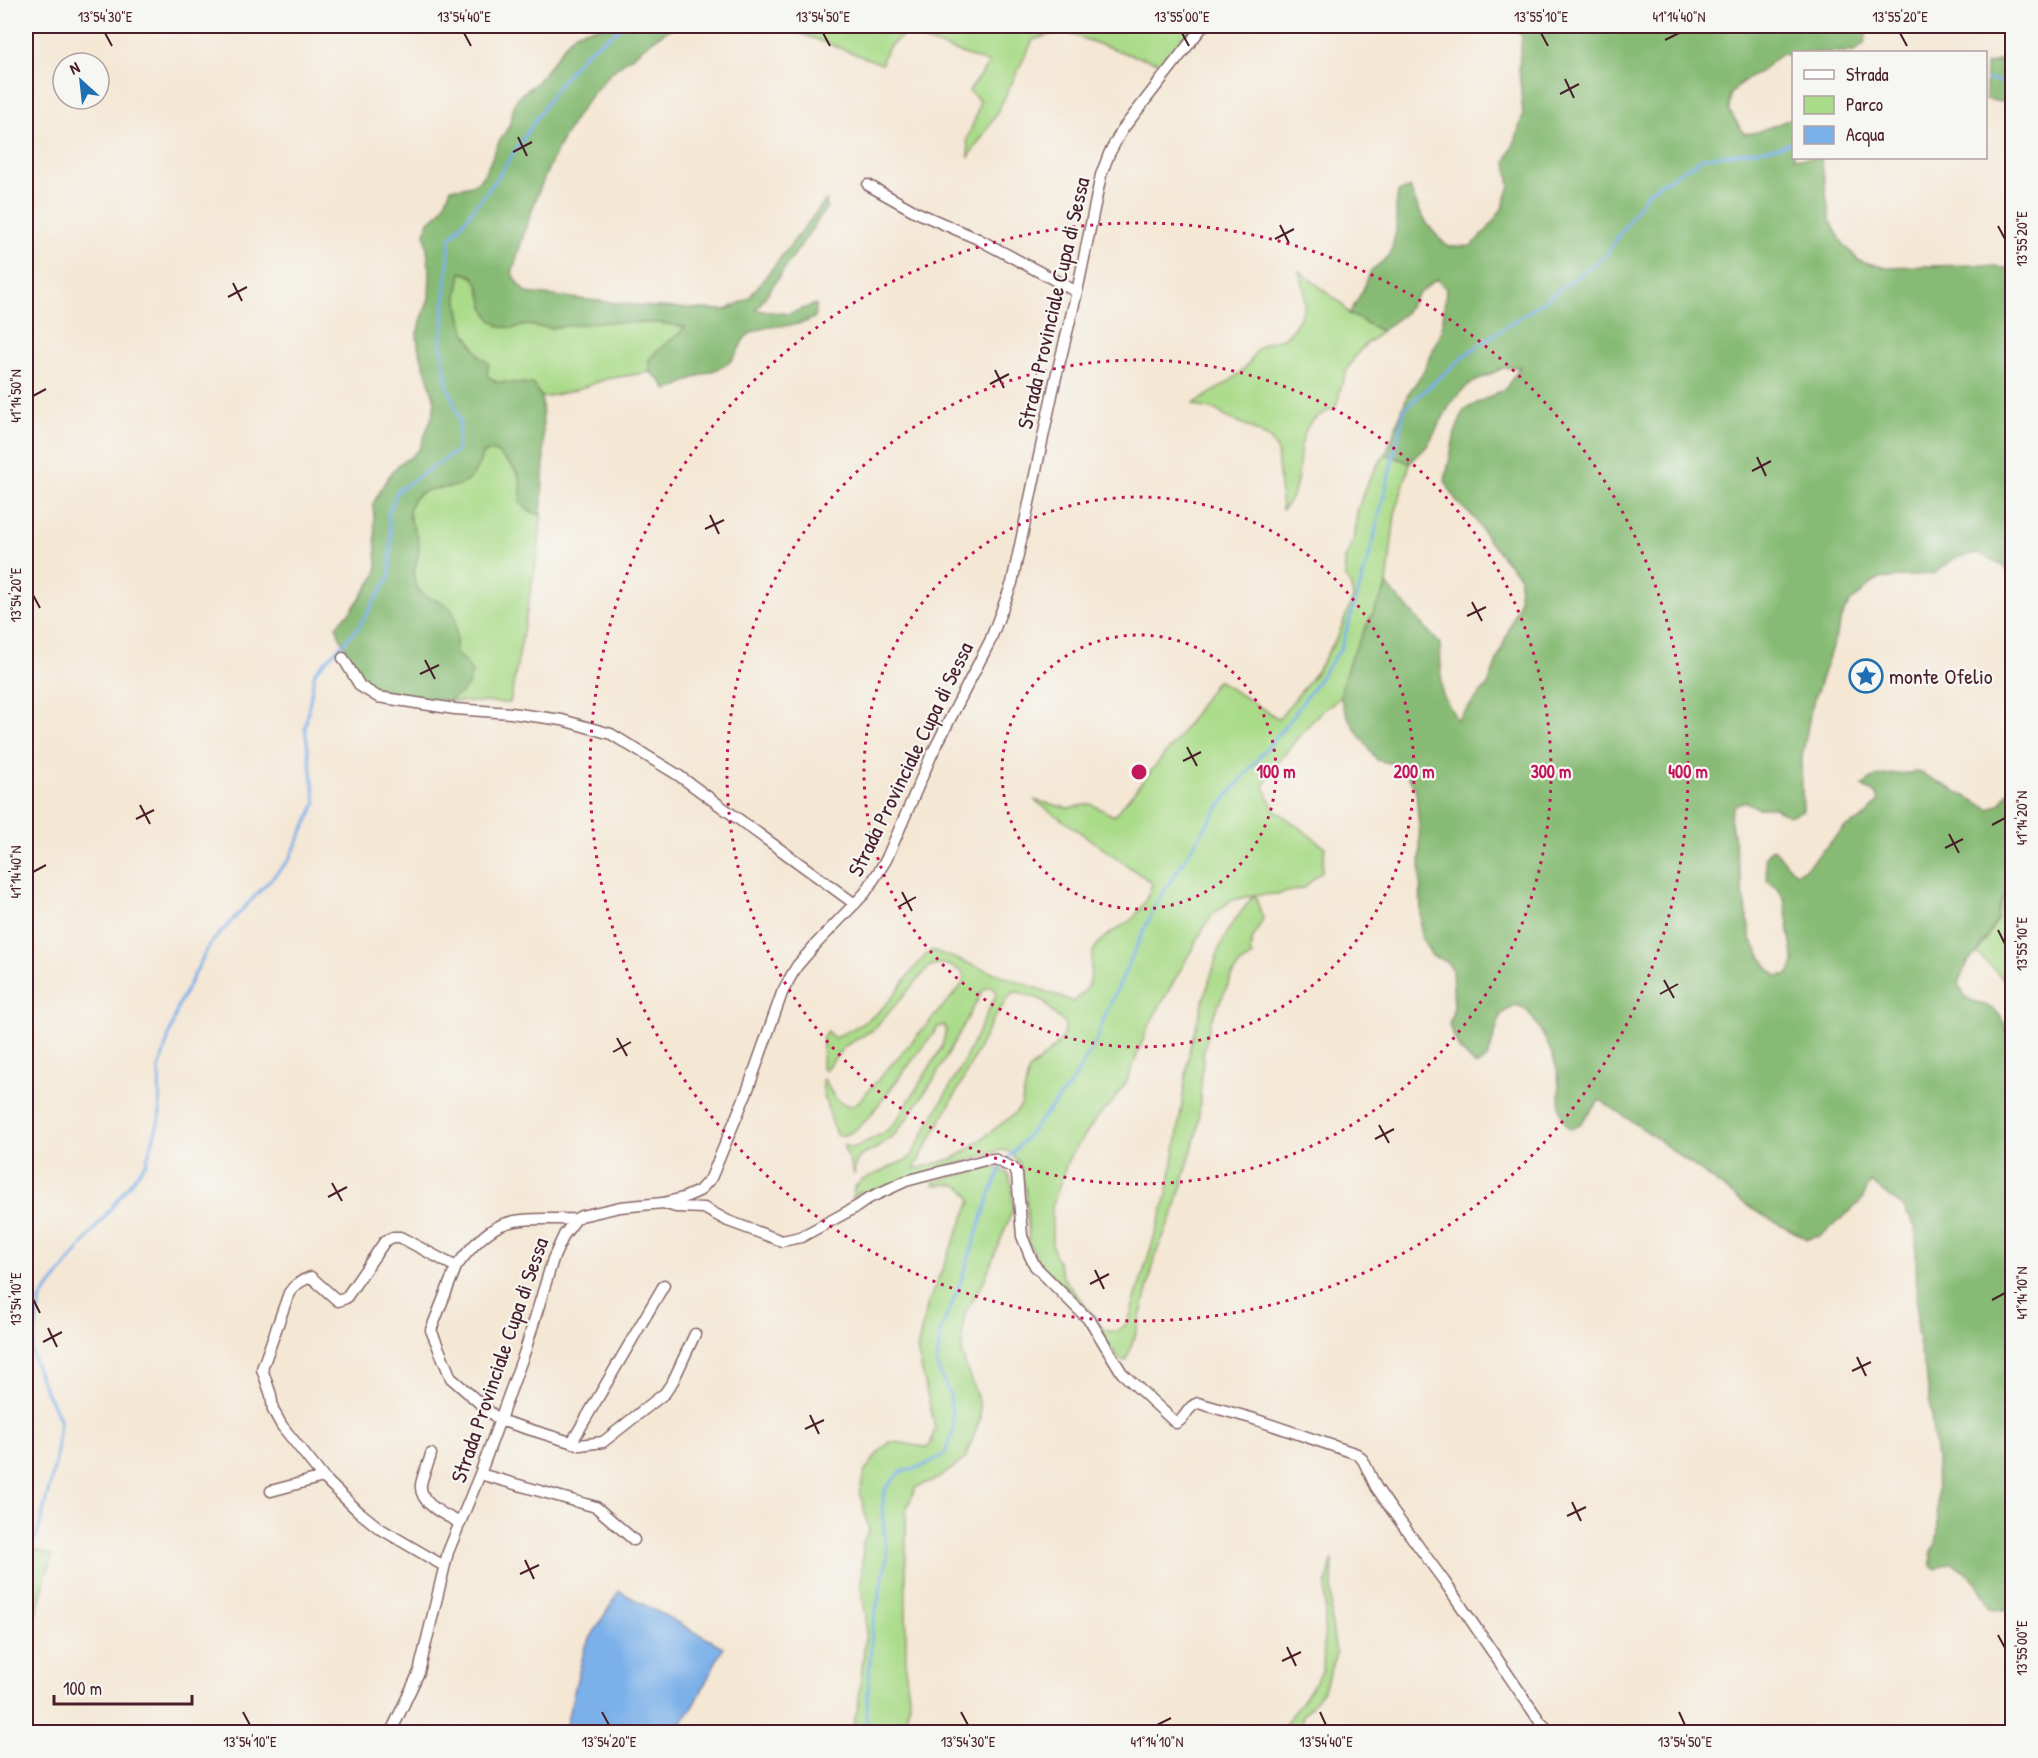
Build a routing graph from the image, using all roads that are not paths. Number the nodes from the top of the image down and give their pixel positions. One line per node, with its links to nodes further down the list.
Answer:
1 (1203, 26): 3 (street, Strada Provinciale Cupa di Sessa)
2 (868, 185): 3 (street)
3 (1077, 292): 5 (street, Strada Provinciale Cupa di Sessa)
4 (343, 658): 5 (street)
5 (855, 904): 6 (street, Strada Provinciale Cupa di Sessa)
6 (663, 1203): 7 (street, Strada Provinciale Cupa di Sessa); 21 (street)
7 (576, 1219): 8 (street); 11 (street, Strada Provinciale Cupa di Sessa)
8 (456, 1267): 11 (street); 15 (street)
9 (664, 1285): 12 (street)
10 (696, 1334): 12 (street)
11 (499, 1420): 12 (street); 14 (street, Strada Provinciale Cupa di Sessa)
12 (572, 1442)
13 (431, 1454): 17 (street)
14 (480, 1474): 17 (street, Strada Provinciale Cupa di Sessa); 18 (street)
15 (323, 1477): 16 (street); 19 (street)
16 (271, 1491)
17 (460, 1523): 19 (street, Strada Provinciale Cupa di Sessa)
18 (634, 1540)
19 (444, 1566): 20 (street, Strada Provinciale Cupa di Sessa)
20 (391, 1732)
21 (1551, 1732)

